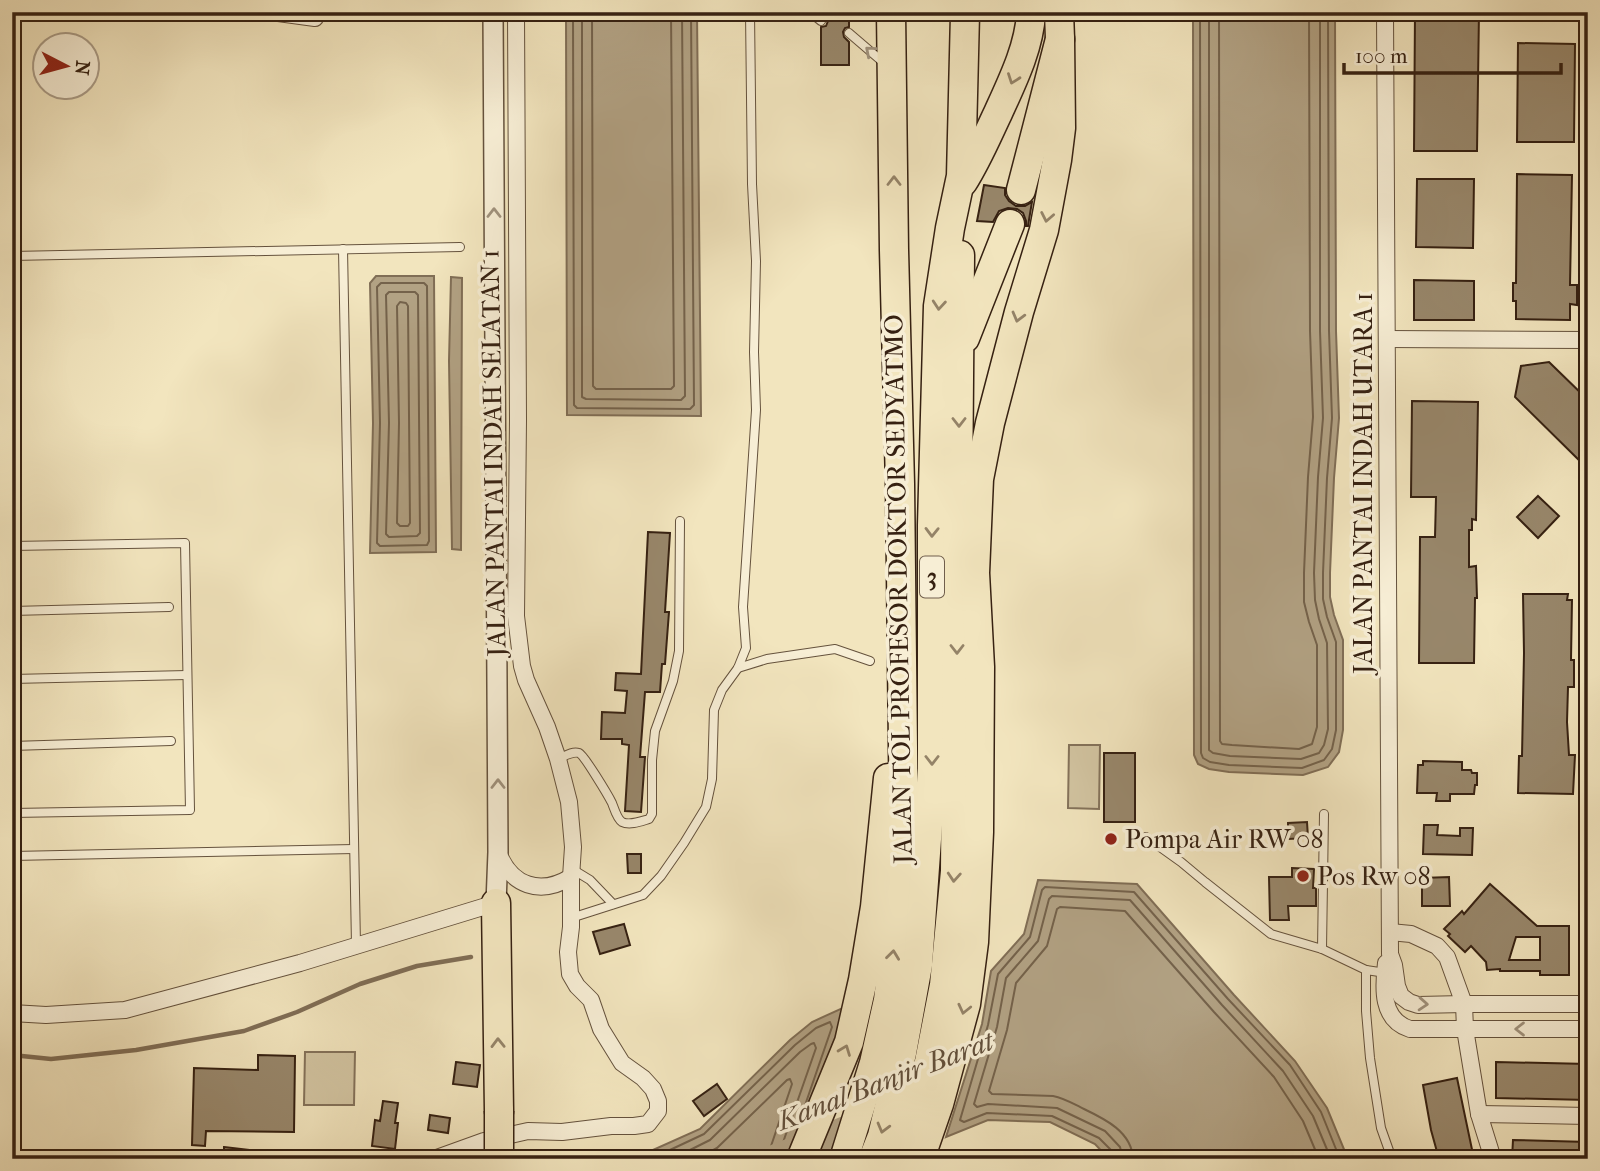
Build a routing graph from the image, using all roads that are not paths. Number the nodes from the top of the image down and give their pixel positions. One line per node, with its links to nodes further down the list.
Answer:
1 (271, 12): 9 (street)
2 (493, 12): 38 (street, JALAN PANTAI INDAH SELATAN 1, one-way to 2)
3 (516, 12): 33 (street, JALAN PANTAI INDAH SELATAN 1)
4 (750, 12): 28 (lane)
5 (814, 12): 10 (lane)
6 (891, 12): 13 (highway, JALAN TOL PROFESOR DOKTOR SEDYATMO / 3)
7 (1385, 12): 20 (street, JALAN PANTAI INDAH UTARA 1)
8 (965, 14): 14 (highway, JALAN TOL PROFESOR DOKTOR SEDYATMO / 3)
9 (315, 15)
10 (821, 21)
11 (1050, 22): 14 (highway, one-way to 14); 15 (highway); 57 (highway, one-way to 57)
12 (849, 33): 13 (lane, one-way to 12)
13 (892, 70): 43 (highway, JALAN TOL PROFESOR DOKTOR SEDYATMO / 3, one-way to 13)
14 (958, 189): 22 (highway, JALAN TOL PROFESOR DOKTOR SEDYATMO / 3); 62 (highway, JALAN TOL PROFESOR DOKTOR SEDYATMO / 3, one-way to 62)
15 (1021, 190)
16 (1010, 224): 22 (highway, JALAN TOL PROFESOR DOKTOR SEDYATMO / 3)
17 (460, 247): 18 (lane)
18 (342, 249): 19 (lane); 37 (lane)
19 (12, 256)
20 (1387, 340): 21 (street); 45 (street, JALAN PANTAI INDAH UTARA 1)
21 (1588, 340)
22 (959, 354): 57 (highway, JALAN TOL PROFESOR DOKTOR SEDYATMO / 3, one-way to 57)
23 (680, 521): 33 (lane)
24 (12, 546): 29 (lane)
25 (169, 607): 26 (lane)
26 (12, 611)
27 (870, 661): 28 (lane)
28 (738, 668): 41 (lane)
29 (187, 675): 30 (lane); 34 (lane)
30 (12, 679)
31 (172, 741): 32 (lane)
32 (12, 746)
33 (558, 759): 40 (street, JALAN PANTAI INDAH SELATAN 1)
34 (12, 813)
35 (1324, 814): 47 (lane)
36 (1146, 837): 47 (lane)
37 (354, 849): 39 (lane); 46 (lane)
38 (498, 852): 40 (street); 42 (street, JALAN PANTAI INDAH SELATAN 1)
39 (12, 856)
40 (571, 873): 41 (lane); 44 (street, JALAN PANTAI INDAH SELATAN 1)
41 (613, 904): 44 (lane)
42 (489, 906): 46 (street); 59 (highway, one-way to 42, bridge)
43 (887, 908): 60 (highway, one-way to 43); 61 (highway, one-way to 43)
44 (571, 918): 58 (street, JALAN PANTAI INDAH SELATAN 1)
45 (1390, 932): 49 (street, JALAN PANTAI INDAH UTARA 1); 50 (street)
46 (356, 946): 52 (street)
47 (1322, 949): 48 (lane)
48 (1366, 970): 49 (lane); 63 (lane)
49 (1390, 973): 50 (street, one-way to 50); 53 (street)
50 (1464, 1003): 51 (street); 53 (street)
51 (1588, 1004)
52 (12, 1013)
53 (1465, 1029): 54 (street, one-way to 53); 55 (street)
54 (1588, 1029)
55 (1479, 1114): 56 (street); 64 (street)
56 (1588, 1116)
57 (914, 1156)
58 (434, 1159)
59 (499, 1159)
60 (802, 1159)
61 (844, 1159)
62 (873, 1159)
63 (1392, 1159)
64 (1493, 1159)

